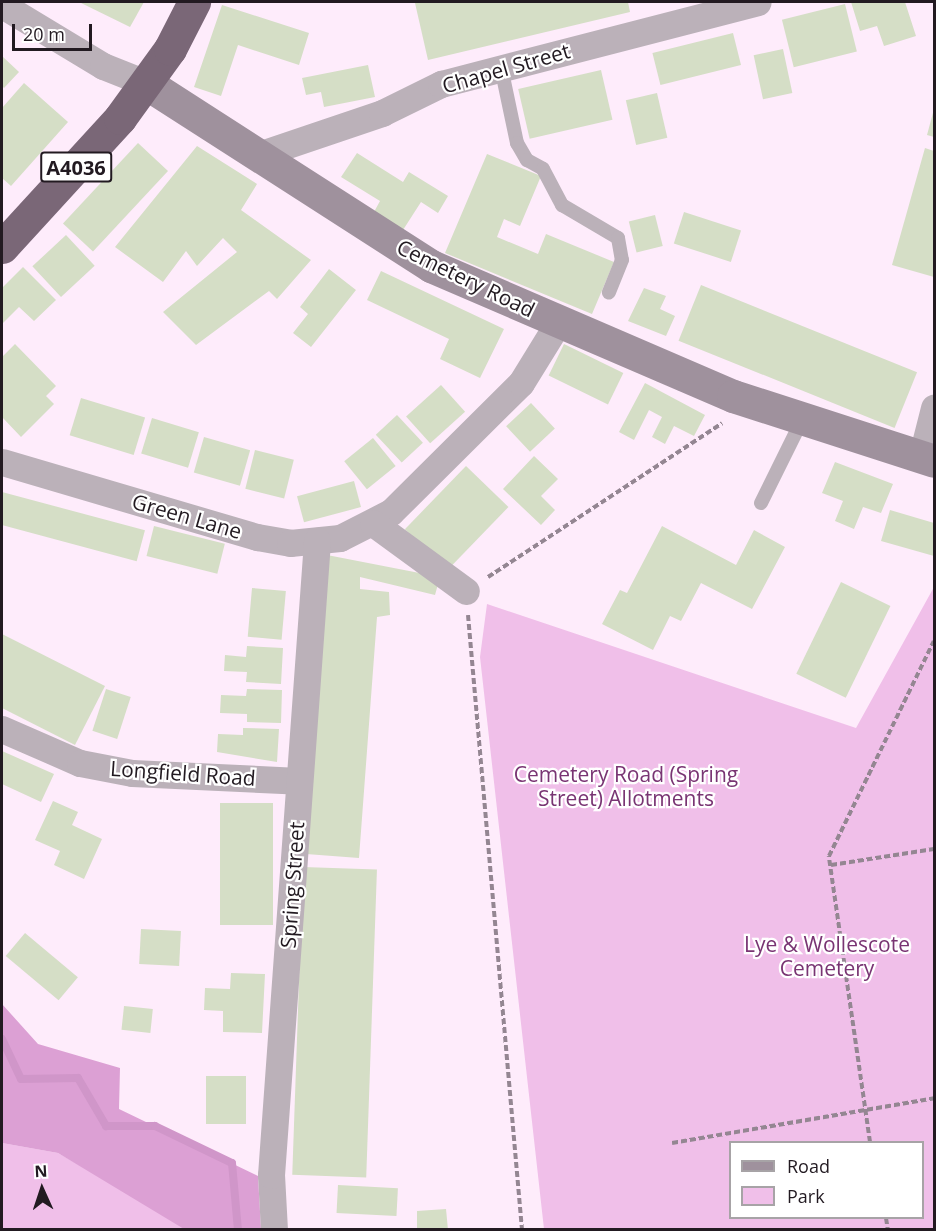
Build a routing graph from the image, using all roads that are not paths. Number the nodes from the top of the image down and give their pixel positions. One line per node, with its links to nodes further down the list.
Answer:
1 (194, 2): 5 (highway, A4036)
2 (758, 2): 4 (street, Chapel Street)
3 (2, 5): 5 (street, Cemetery Road)
4 (501, 67): 6 (street, Chapel Street); 8 (lane)
5 (146, 83): 6 (street, Cemetery Road); 7 (highway, A4036)
6 (261, 154): 9 (street, Cemetery Road)
7 (2, 247)
8 (609, 293)
9 (558, 323): 11 (street, Cemetery Road); 15 (street, Green Lane)
10 (934, 408): 12 (street)
11 (801, 422): 12 (street, Cemetery Road); 14 (lane)
12 (928, 460)
13 (2, 462): 16 (street, Green Lane)
14 (760, 503)
15 (373, 524): 16 (street, Green Lane); 17 (street)
16 (316, 541): 19 (street, Spring Street)
17 (466, 591)
18 (2, 729): 19 (street, Longfield Road)
19 (299, 781): 20 (street, Spring Street)
20 (274, 1230)

